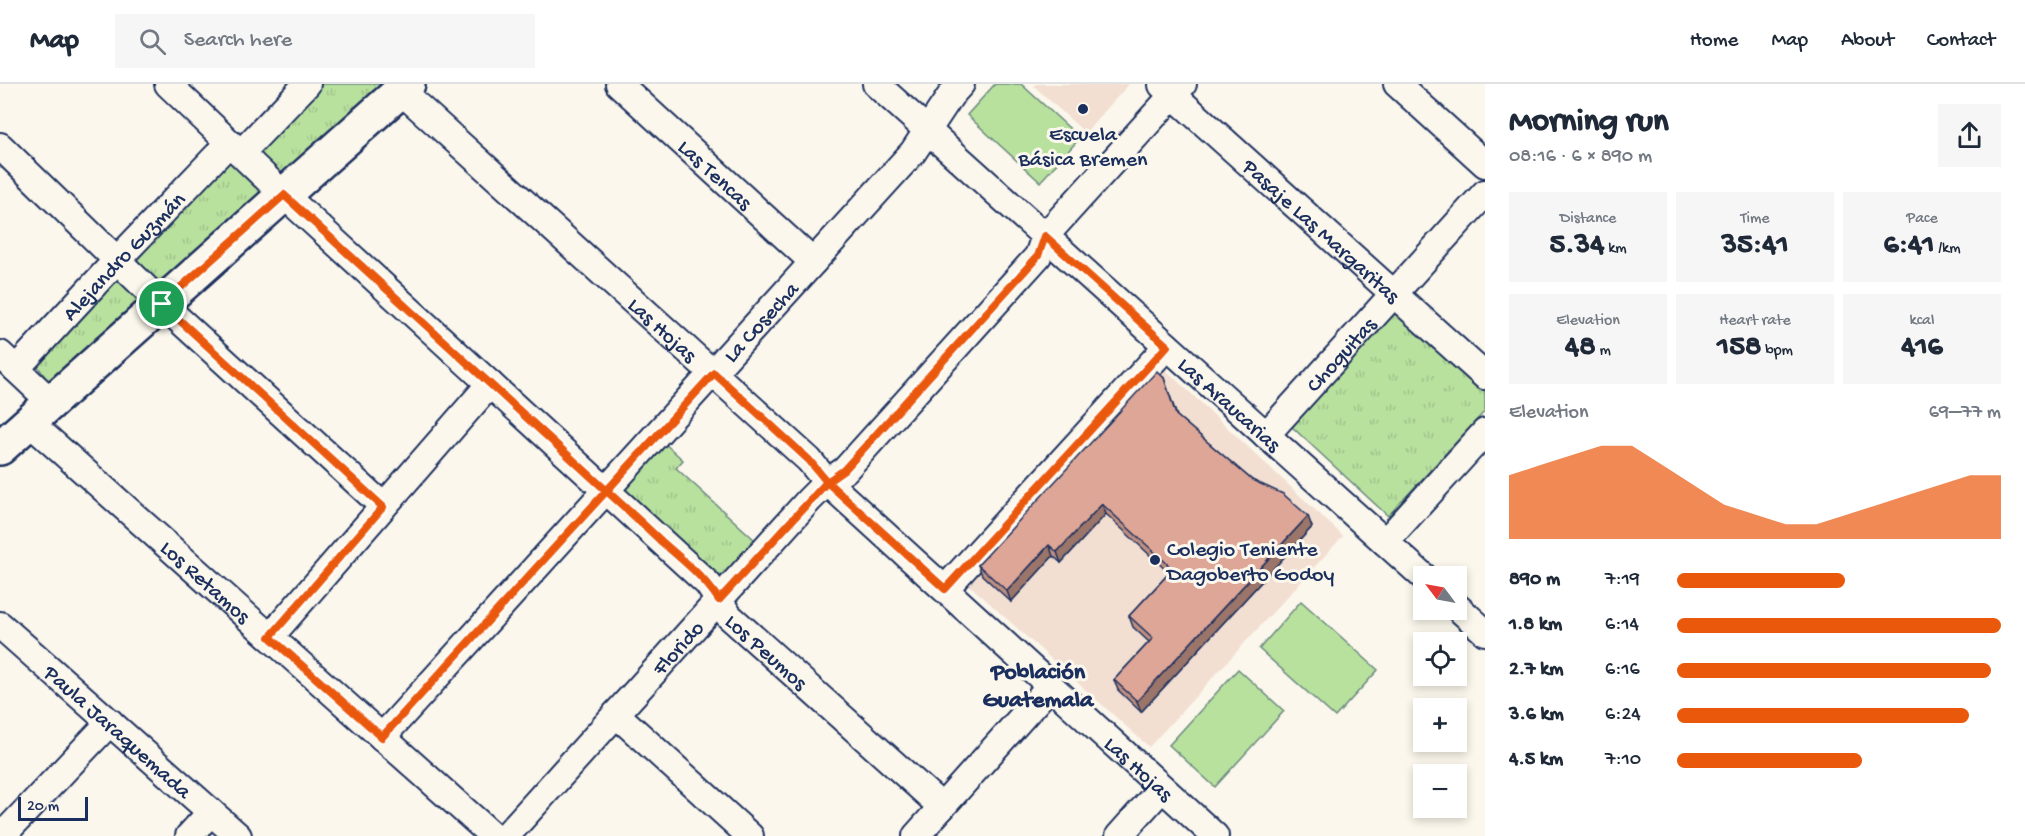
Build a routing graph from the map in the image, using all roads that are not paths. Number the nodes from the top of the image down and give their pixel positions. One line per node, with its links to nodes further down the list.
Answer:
1 (168, 84): 11 (street, Los Peumos)
2 (307, 84): 11 (street, Alejandro Guzmán)
3 (619, 84): 17 (street, Las Tencas)
4 (876, 84): 9 (street, Las Araucarias)
5 (961, 84): 9 (street, La Cosecha)
6 (1397, 84): 12 (street)
7 (405, 88): 14 (street); 22 (street, Las Hojas)
8 (1172, 88): 15 (street, Florido); 18 (street, Pasaje Las Margaritas)
9 (927, 130): 15 (street, Las Araucarias); 17 (street, La Cosecha)
10 (0, 146): 16 (street)
11 (235, 148): 14 (street, Los Peumos); 16 (street, Alejandro Guzmán)
12 (1485, 164)
13 (1485, 193): 18 (street, Choguitas)
14 (284, 195): 19 (street); 24 (street, Los Peumos)
15 (1045, 236): 20 (street, Las Araucarias); 29 (street, Florido)
16 (117, 260): 19 (street); 21 (street, Alejandro Guzmán)
17 (813, 262): 22 (street, La Cosecha)
18 (1394, 294): 23 (street, Pasaje Las Margaritas); 27 (street, Choguitas)
19 (162, 304): 25 (street); 31 (street)
20 (1167, 346): 27 (street, Las Araucarias); 34 (street)
21 (8, 361): 25 (street, Los Retamos)
22 (714, 373): 29 (street, Las Hojas); 30 (street, La Cosecha)
23 (1485, 376)
24 (490, 384): 30 (street, Los Peumos); 31 (street)
25 (40, 412): 28 (street); 39 (street, Los Retamos)
26 (1485, 432): 32 (street)
27 (1266, 435): 32 (street, Las Araucarias)
28 (0, 448)
29 (827, 482): 34 (street, Las Hojas); 35 (street, Florido)
30 (607, 490): 35 (street, Los Peumos); 43 (street, La Cosecha)
31 (383, 507): 39 (street)
32 (1385, 542): 33 (street, Las Araucarias)
33 (1413, 567)
34 (945, 589): 40 (street, Las Hojas)
35 (719, 600): 41 (street, Florido); 45 (street, Los Peumos)
36 (1467, 616): 37 (street)
37 (1485, 632)
38 (3, 633): 42 (street, Paula Jaraquemada)
39 (270, 637): 43 (street, Los Retamos)
40 (1050, 686): 44 (street, Las Hojas); 45 (street)
41 (616, 714): 51 (street, Florido); 52 (street)
42 (110, 722): 46 (street, Paula Jaraquemada); 47 (street)
43 (382, 737): 50 (street, Los Retamos)
44 (1162, 788): 54 (street); 55 (street, Las Hojas)
45 (942, 807): 53 (street)
46 (211, 812): 48 (street); 49 (street, Paula Jaraquemada)
47 (2, 836)
48 (189, 836)
49 (238, 836)
50 (493, 836)
51 (506, 836)
52 (750, 836)
53 (916, 836)
54 (1119, 836)
55 (1215, 836)

